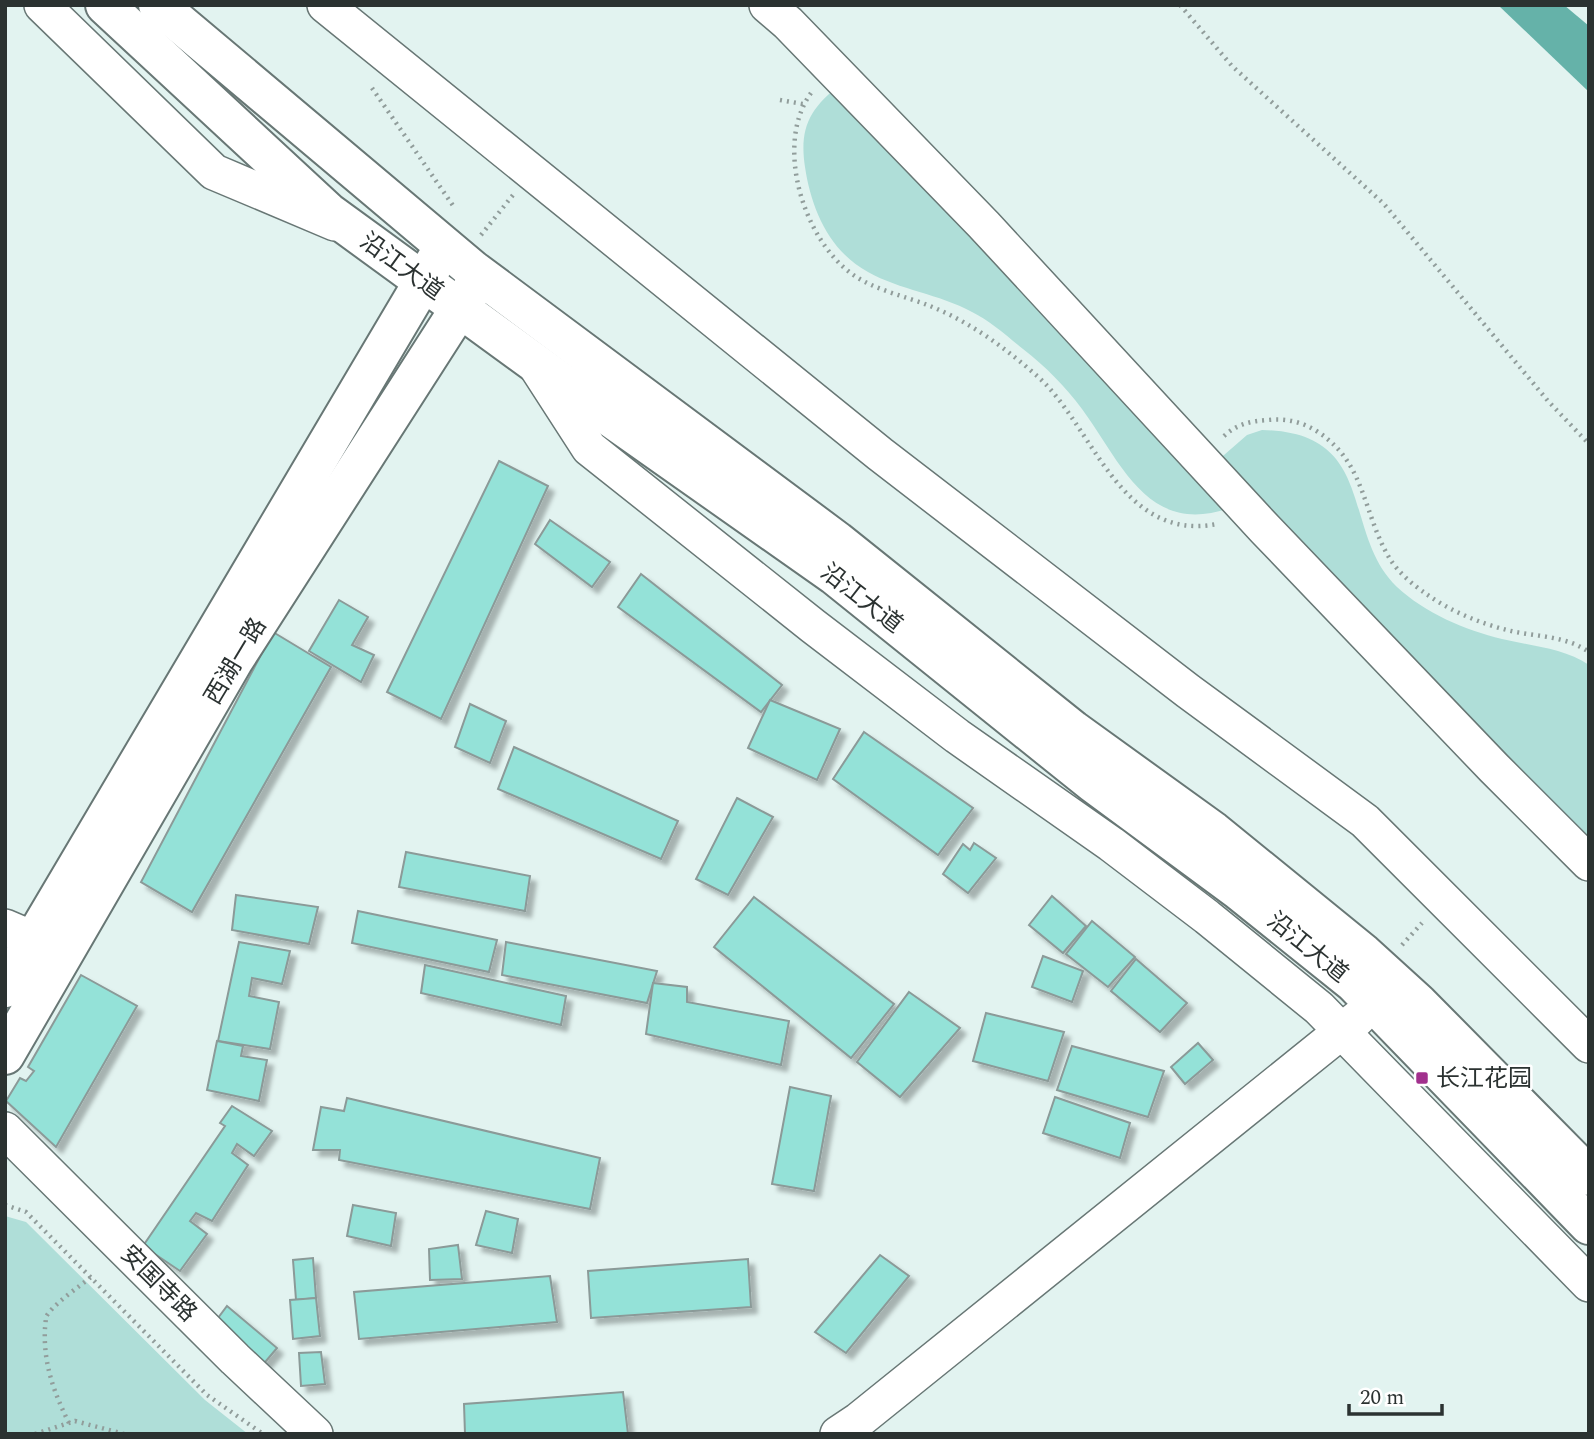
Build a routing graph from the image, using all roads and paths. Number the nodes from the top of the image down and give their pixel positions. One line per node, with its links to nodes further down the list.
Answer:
1 (42, 5): 12 (street)
2 (106, 5): 12 (main road, 沿江大道)
3 (158, 5): 13 (main road, 沿江大道)
4 (325, 5): 11 (street)
5 (767, 5): 7 (street)
6 (1180, 5): 17 (path)
7 (830, 67): 10 (path); 18 (street)
8 (369, 83): 13 (path)
9 (780, 100): 10 (path)
10 (803, 104): 19 (path)
11 (531, 173): 13 (path); 22 (street)
12 (354, 232): 14 (main road, 沿江大道)
13 (462, 261): 14 (main road, 西湖一路); 15 (main road, 西湖一路); 24 (main road, 沿江大道)
14 (423, 283): 15 (main road, 沿江大道); 23 (main road, 西湖一路)
15 (459, 309): 16 (main road, 沿江大道); 28 (main road, 西湖一路)
16 (534, 363): 24 (main road, 沿江大道); 26 (street)
17 (1589, 444)
18 (1201, 460): 19 (street); 20 (path)
19 (1252, 515): 21 (street)
20 (1589, 652)
21 (1589, 863)
22 (1444, 899): 24 (path); 27 (street)
23 (19, 933): 25 (main road, 西湖一路)
24 (1377, 987): 26 (street); 30 (main road, 沿江大道); 32 (main road, 沿江大道)
25 (5, 988)
26 (1342, 1031): 34 (street); 40 (street)
27 (1589, 1045)
28 (5, 1055)
29 (5, 1130): 39 (street, 安国寺路)
30 (1589, 1176)
31 (5, 1205): 33 (path)
32 (1589, 1225)
33 (91, 1277): 35 (path); 38 (path)
34 (1589, 1284)
35 (69, 1423): 36 (path); 37 (path)
36 (35, 1434)
37 (124, 1434)
38 (263, 1434)
39 (316, 1434)
40 (838, 1434)

